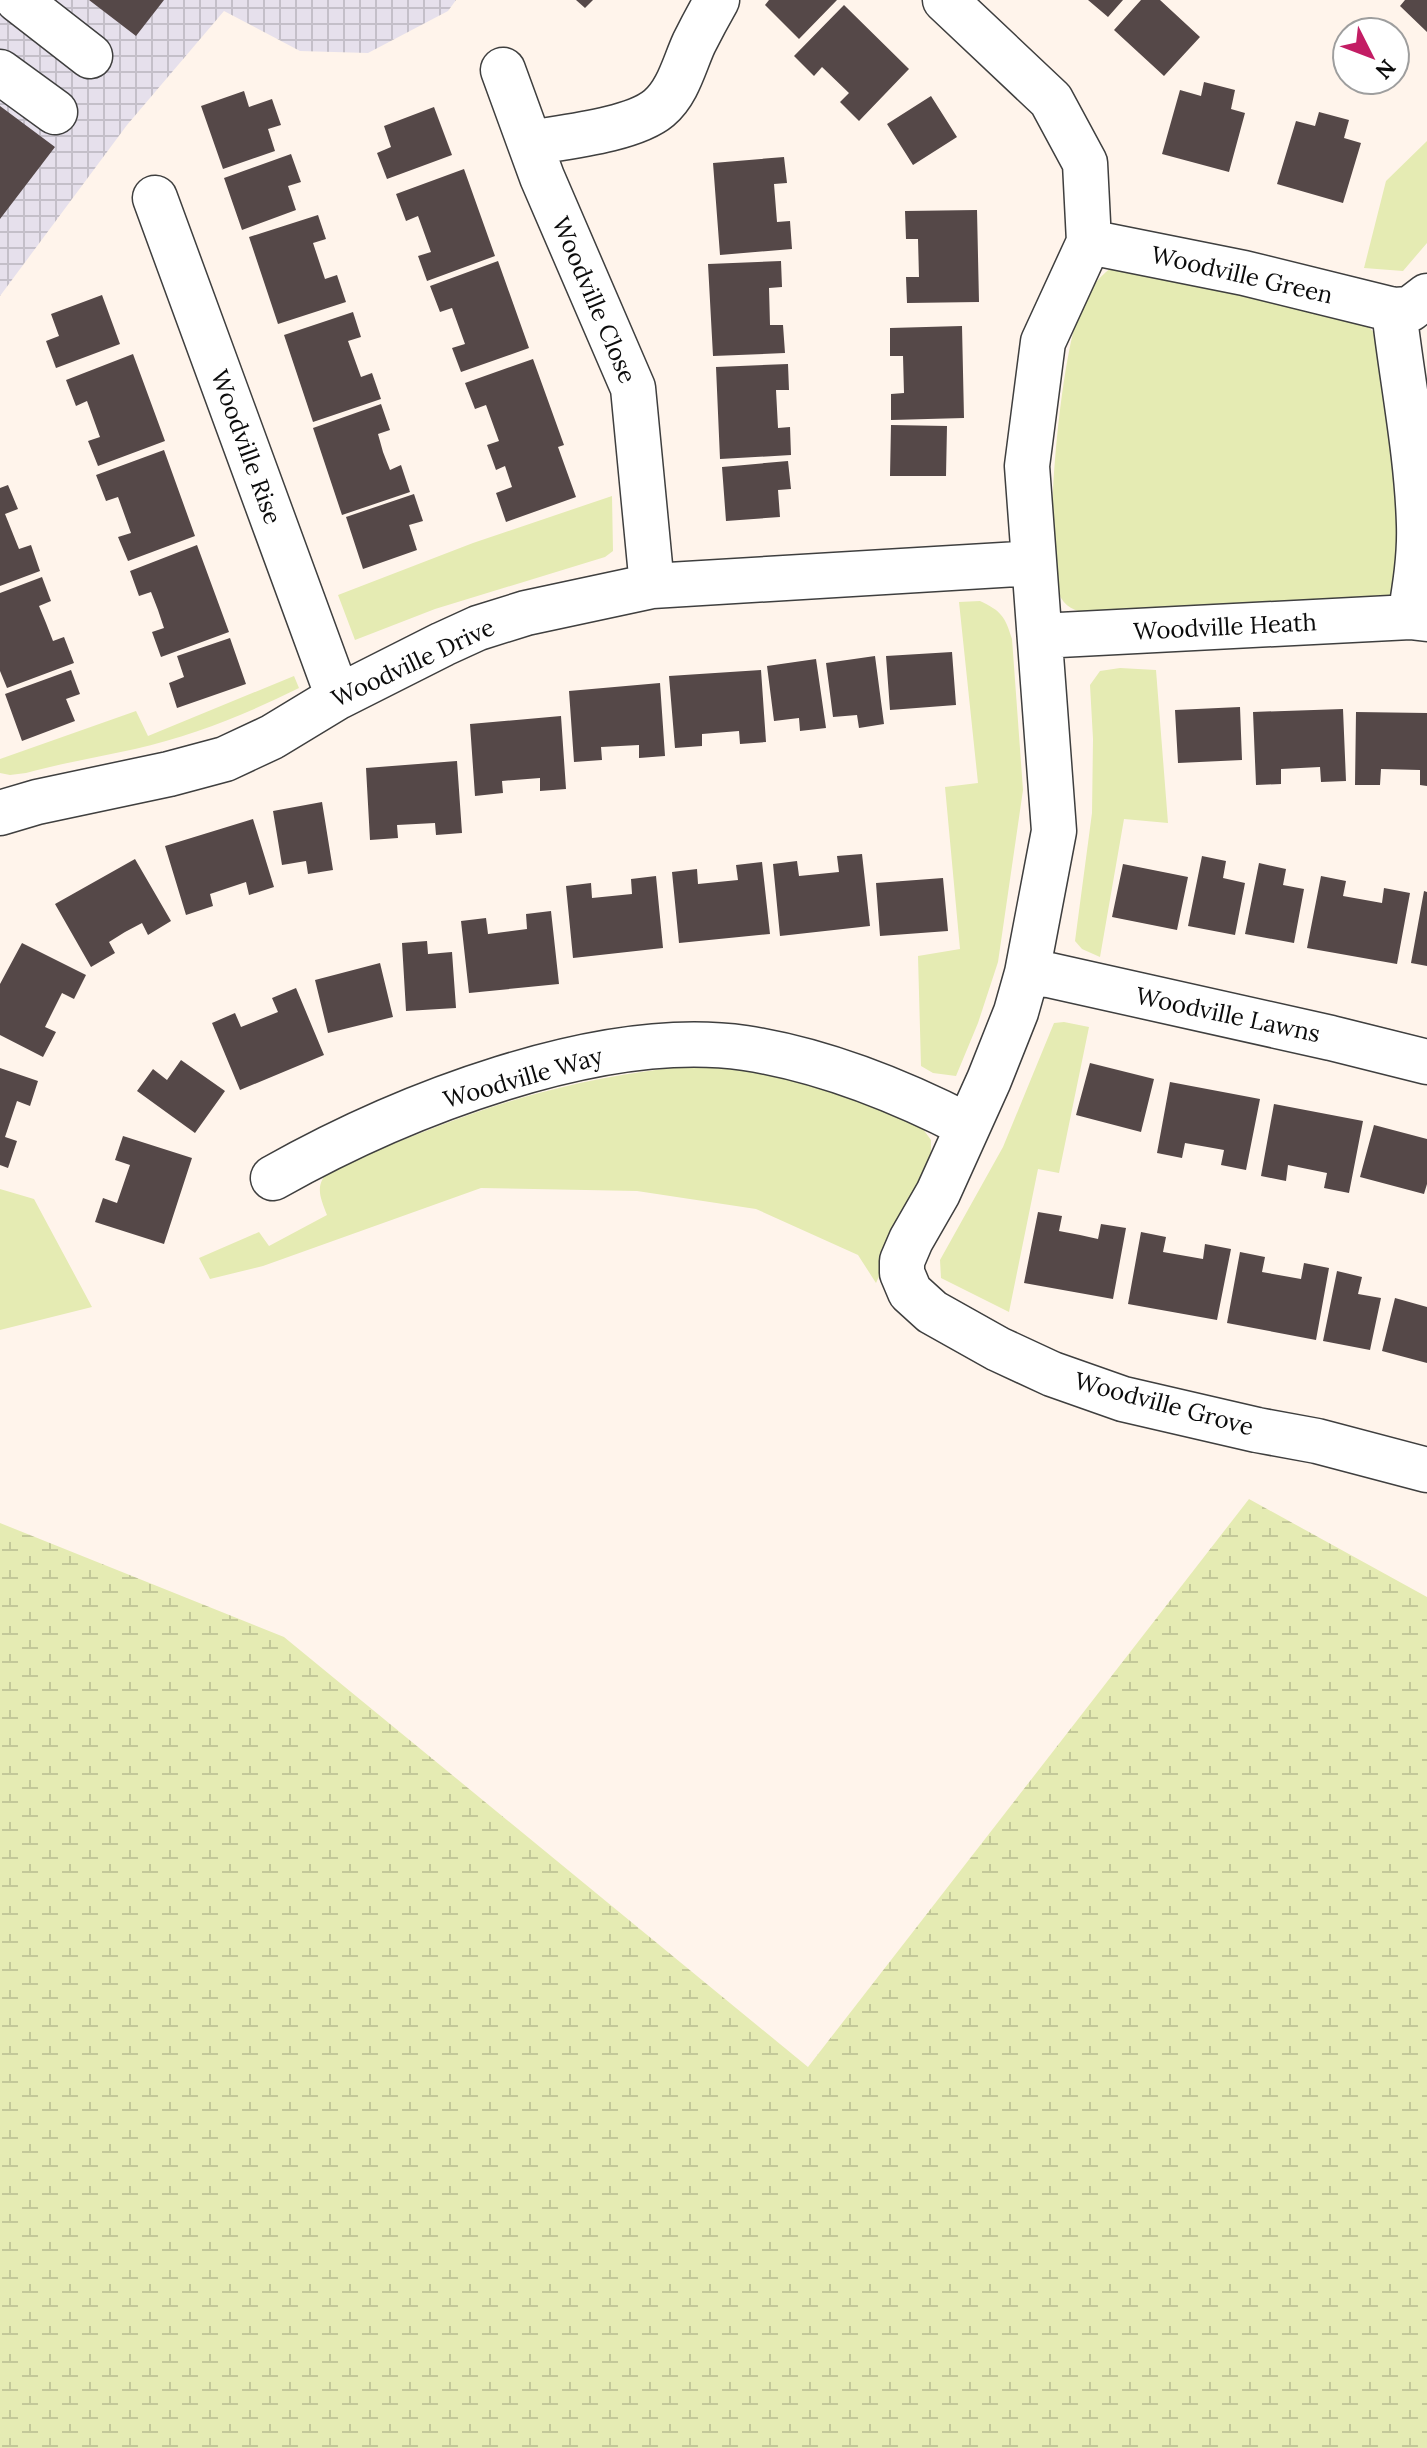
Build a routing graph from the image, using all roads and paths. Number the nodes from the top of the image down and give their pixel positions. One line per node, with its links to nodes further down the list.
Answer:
1 (18, 0): 4 (street)
2 (717, 0): 8 (street)
3 (945, 0): 10 (street)
4 (90, 56)
5 (503, 70): 8 (street, Woodville Close)
6 (0, 72): 7 (street)
7 (55, 112)
8 (530, 143): 13 (street, Woodville Close)
9 (155, 198): 16 (street, Woodville Rise)
10 (1089, 242): 11 (street, Woodville Green); 12 (street)
11 (1411, 303): 14 (street, Woodville Heath)
12 (1034, 563): 13 (street, Woodville Drive); 15 (street)
13 (652, 586): 16 (street, Woodville Drive)
14 (1418, 618): 15 (street, Woodville Heath)
15 (1040, 636): 18 (street, Woodville Grove)
16 (338, 697): 17 (street, Woodville Drive)
17 (0, 813)
18 (1027, 973): 19 (street, Woodville Lawns); 20 (street, Woodville Grove)
19 (1427, 1062)
20 (968, 1126): 21 (street, Woodville Way); 22 (street, Woodville Grove)
21 (273, 1178)
22 (1427, 1470)

